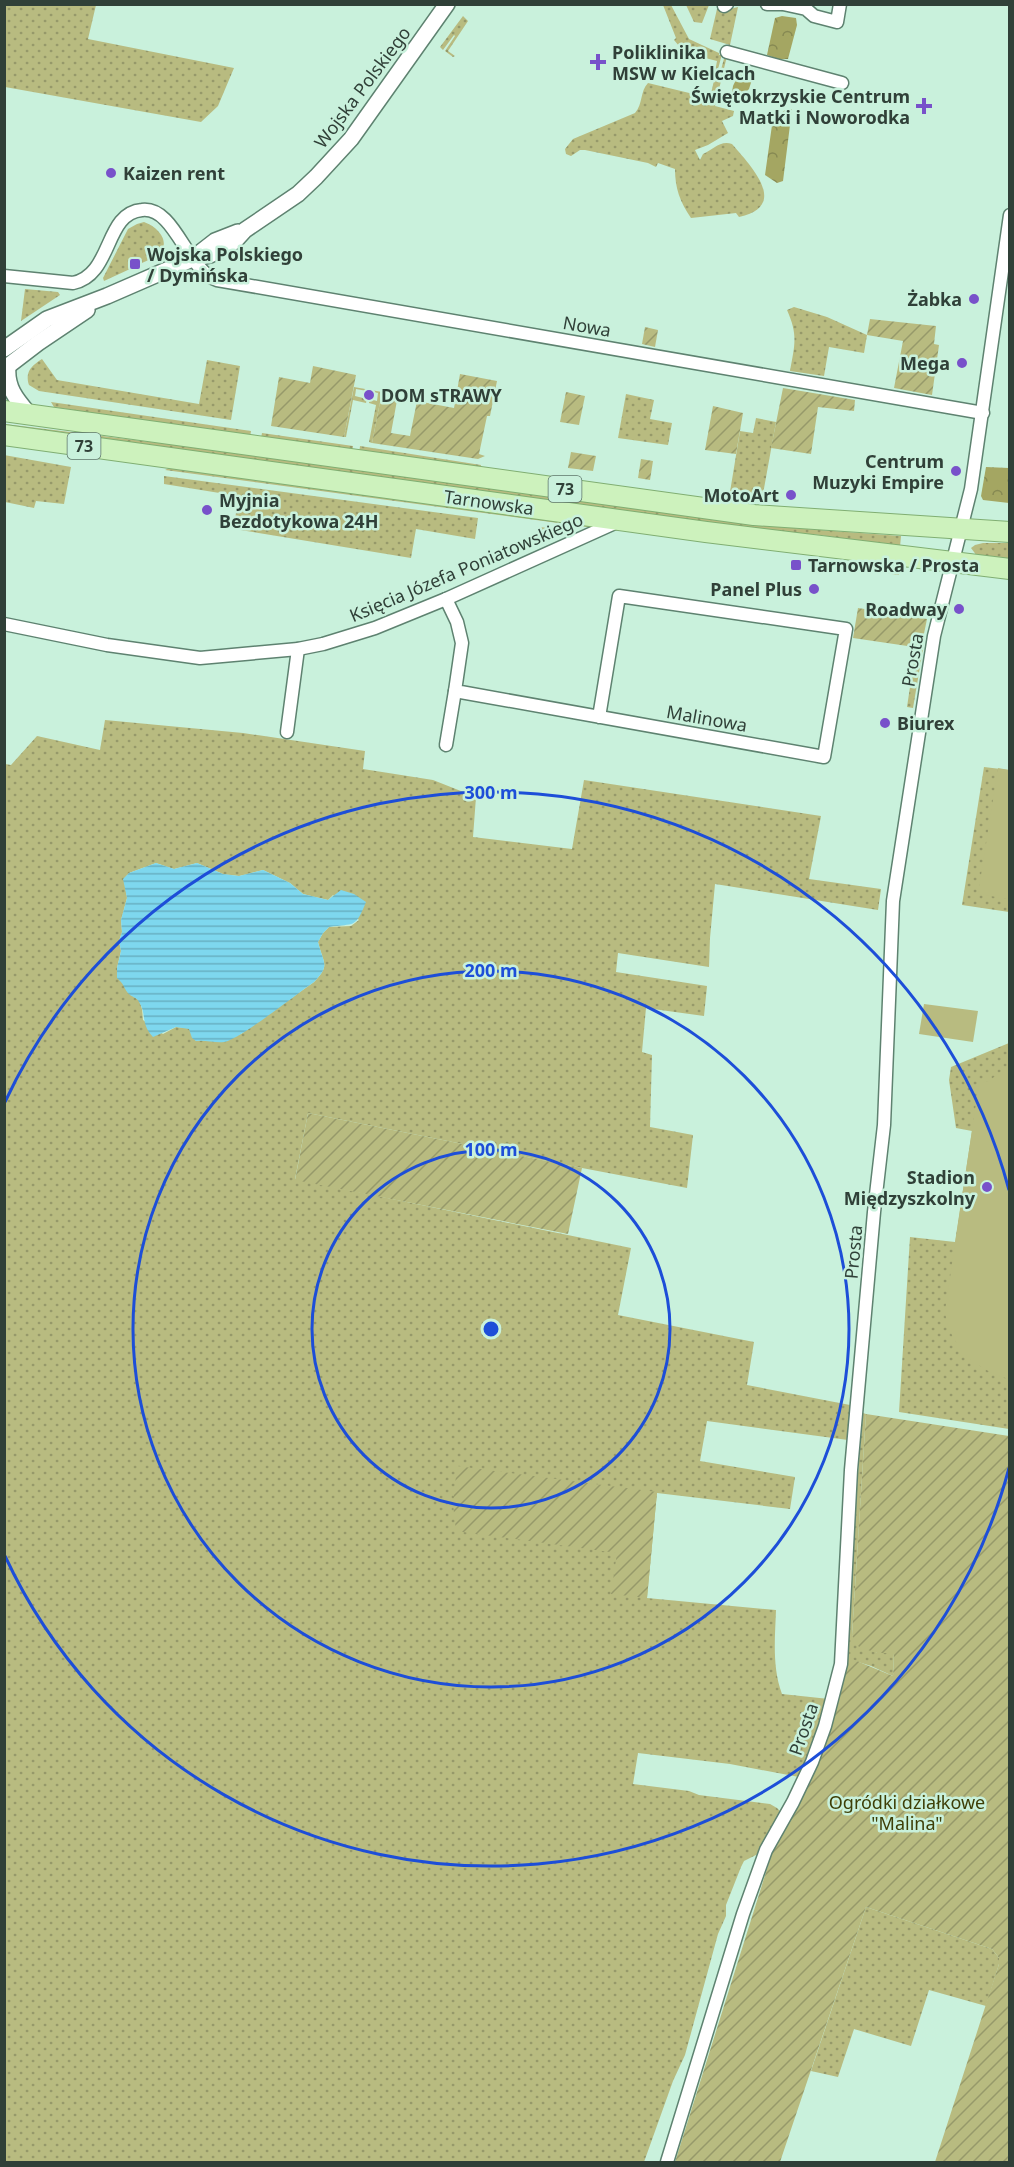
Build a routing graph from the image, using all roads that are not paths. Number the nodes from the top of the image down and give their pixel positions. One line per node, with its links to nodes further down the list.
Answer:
1 (447, 4): 9 (street, Wojska Polskiego)
2 (767, 4): 3 (street)
3 (782, 4): 5 (street)
4 (840, 4): 5 (street)
5 (806, 7)
6 (727, 52): 7 (street)
7 (842, 83)
8 (1010, 215): 15 (street, Prosta)
9 (192, 259): 10 (street, Nowa); 11 (street, Wojska Polskiego); 15 (street, Nowa)
10 (4, 276)
11 (107, 296): 12 (street, Wojska Polskiego); 13 (street, Wojska Polskiego)
12 (4, 349)
13 (6, 368): 16 (street)
14 (4, 411): 16 (main road, Tarnowska / 73)
15 (982, 413): 19 (street, Prosta)
16 (29, 414): 19 (main road, Tarnowska / 73)
17 (4, 435): 18 (main road, Tarnowska / 73)
18 (621, 521): 21 (main road, Tarnowska / 73); 23 (street, Księcia Józefa Poniatowskiego)
19 (961, 530): 20 (main road, Tarnowska / 73); 21 (street, Prosta)
20 (1010, 532)
21 (952, 562): 22 (main road, Tarnowska / 73); 30 (street, Prosta)
22 (1010, 569)
23 (446, 599): 25 (street, Księcia Józefa Poniatowskiego); 26 (street)
24 (4, 624): 25 (street, Księcia Józefa Poniatowskiego)
25 (297, 649): 28 (street)
26 (455, 691): 27 (street, Malinowa); 29 (street)
27 (599, 717): 27 (street, Malinowa)
28 (287, 732)
29 (446, 745)
30 (667, 2163)

